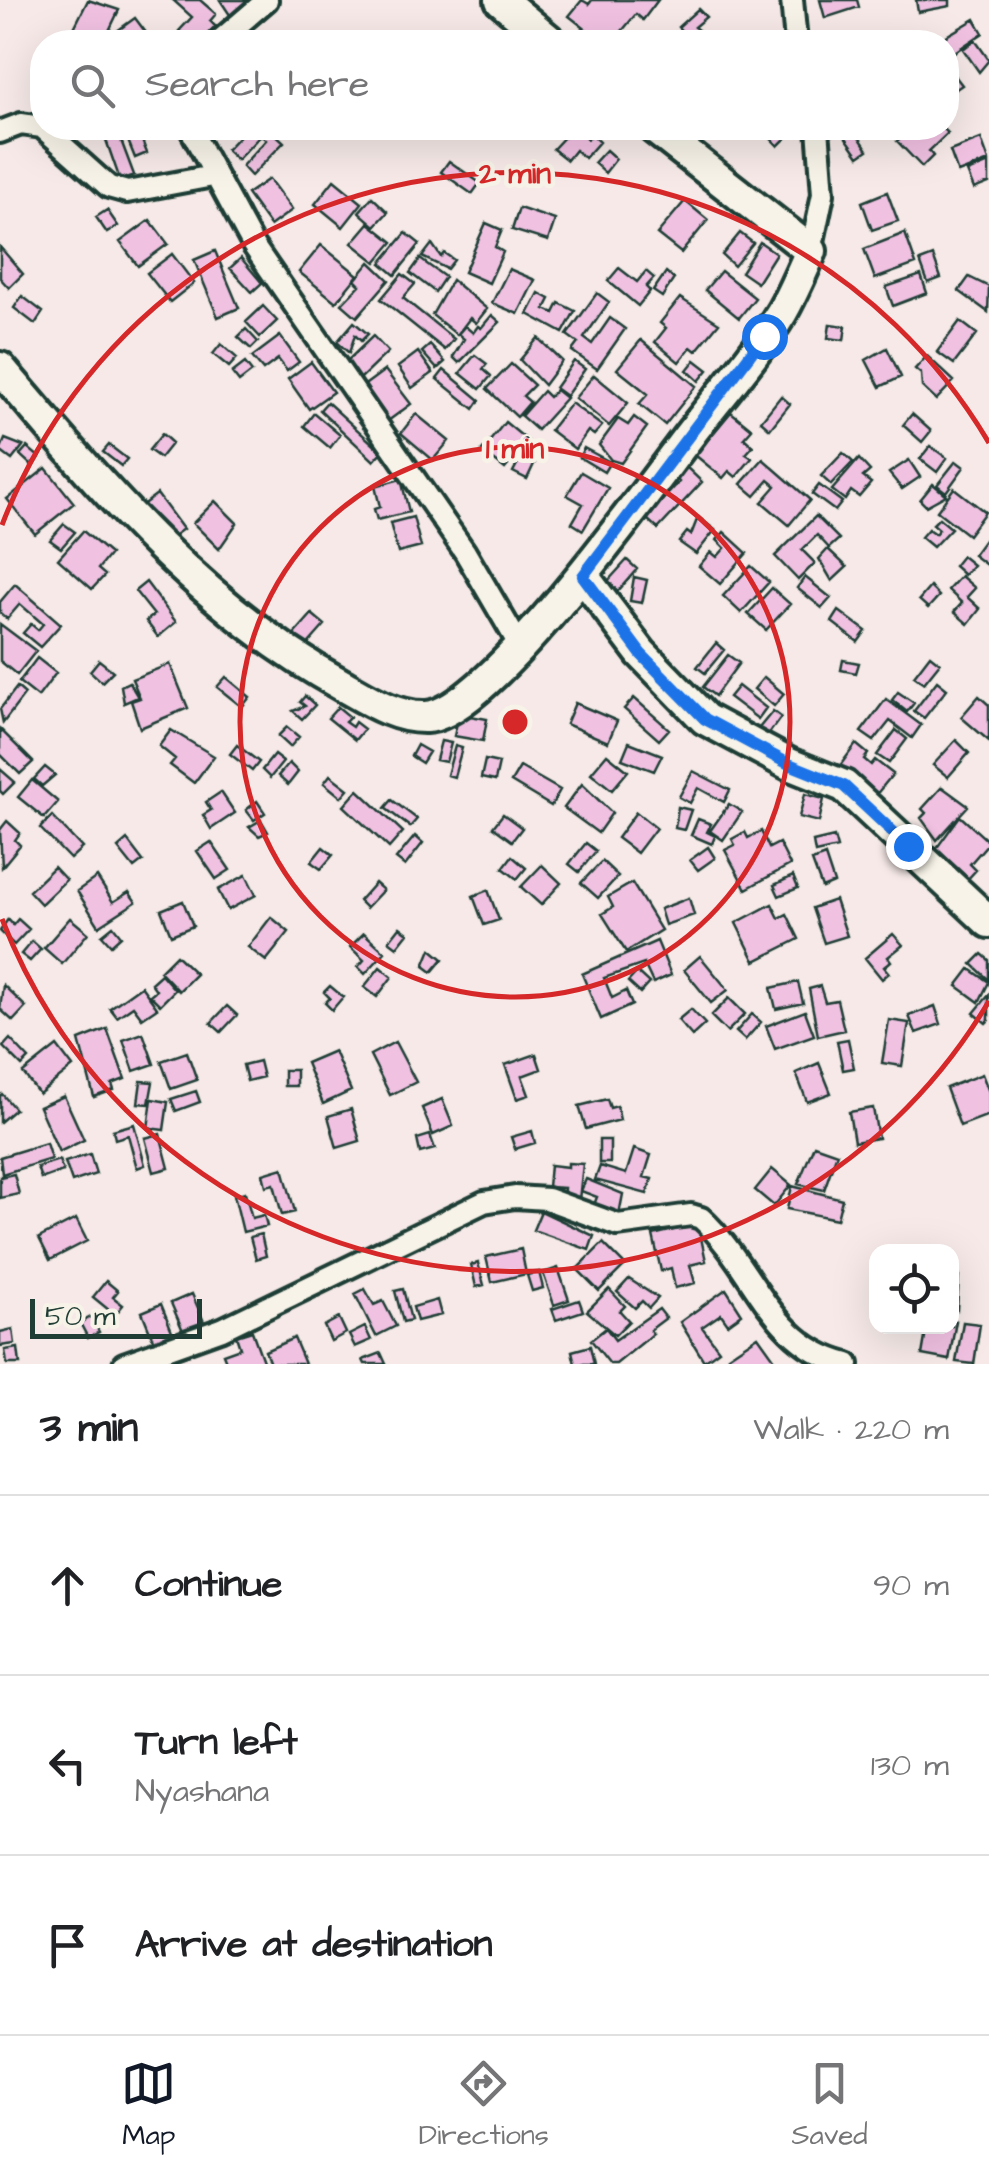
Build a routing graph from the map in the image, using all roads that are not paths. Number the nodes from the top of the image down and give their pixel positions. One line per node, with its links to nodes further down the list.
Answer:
1 (267, 0): 4 (street)
2 (500, 0): 5 (street)
3 (792, 0): 6 (street)
4 (232, 30)
5 (536, 30)
6 (795, 30)
7 (30, 126): 8 (street)
8 (0, 132)
9 (56, 140): 13 (street)
10 (196, 140): 13 (street)
11 (669, 140): 14 (street)
12 (819, 140): 14 (street)
13 (213, 176): 17 (street)
14 (812, 251): 16 (street)
15 (0, 368): 17 (street)
16 (583, 576): 17 (street); 18 (street)
17 (521, 648)
18 (989, 922)
19 (124, 1364): 20 (street)
20 (848, 1364)

